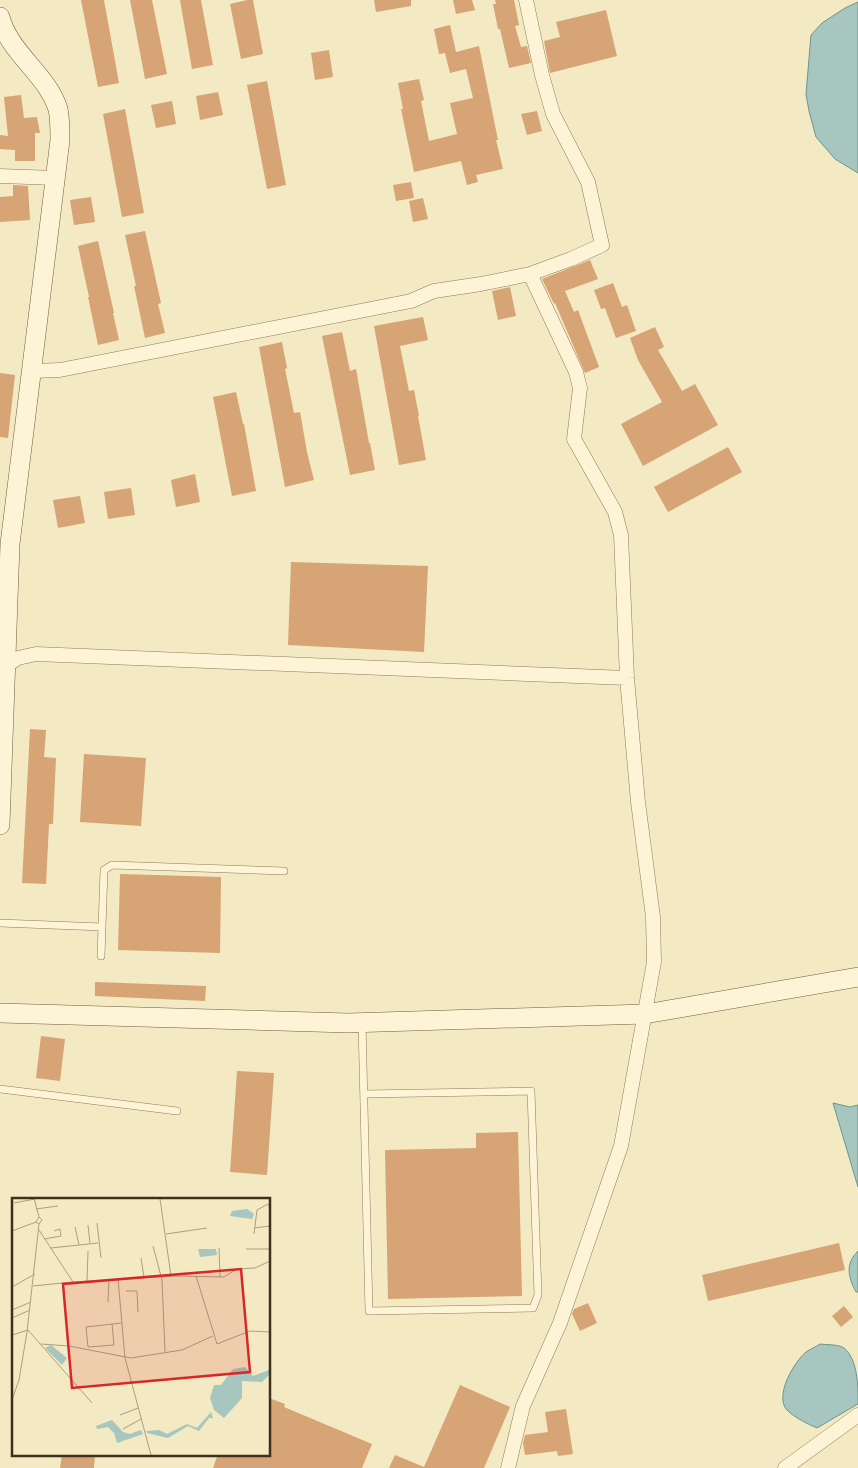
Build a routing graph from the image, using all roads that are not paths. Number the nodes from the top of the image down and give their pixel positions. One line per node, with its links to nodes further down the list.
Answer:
1 (526, 0): 5 (street)
2 (0, 17): 4 (street)
3 (0, 176): 4 (street)
4 (56, 178): 6 (street)
5 (530, 274): 6 (street); 9 (street)
6 (32, 371): 7 (street)
7 (4, 573): 8 (street)
8 (3, 666): 9 (street); 10 (street)
9 (627, 678): 18 (street)
10 (0, 797): 11 (street)
11 (0, 826)
12 (284, 871): 14 (lane)
13 (0, 923): 14 (lane)
14 (102, 927): 15 (lane)
15 (101, 956)
16 (858, 977): 18 (street)
17 (0, 1013): 19 (street)
18 (645, 1014): 19 (street); 24 (street)
19 (362, 1022): 21 (lane)
20 (0, 1089): 22 (lane)
21 (364, 1094): 21 (lane)
22 (177, 1111)
23 (858, 1415): 25 (street)
24 (508, 1468)
25 (785, 1468)

